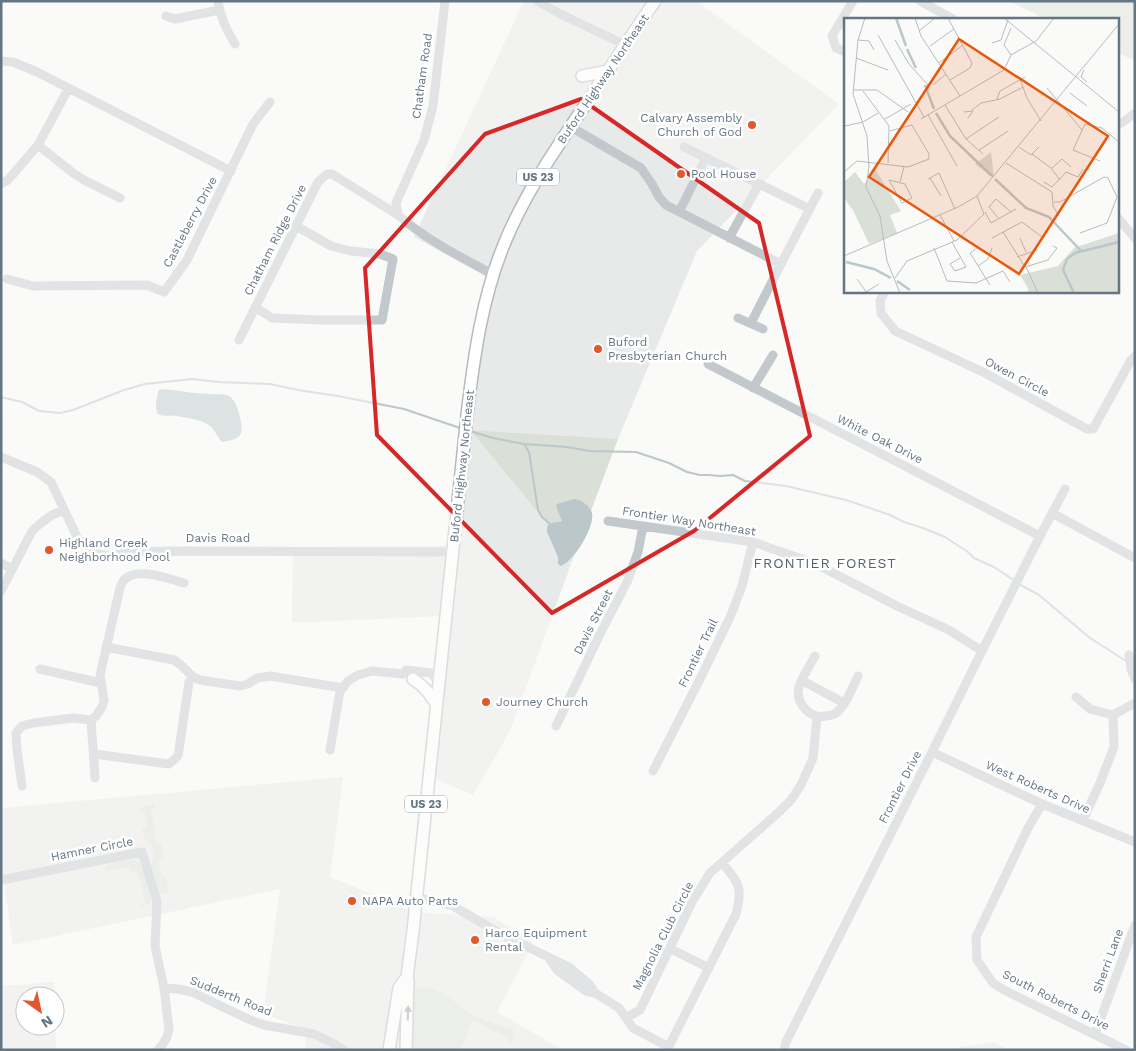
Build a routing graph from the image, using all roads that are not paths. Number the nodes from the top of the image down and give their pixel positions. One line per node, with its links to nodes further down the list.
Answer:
1 (445, 1): 30 (street, Chatham Road)
2 (537, 1): 10 (street)
3 (655, 1): 10 (main road, Buford Highway Northeast / US 23)
4 (853, 1): 11 (street)
5 (920, 1): 8 (street)
6 (218, 6): 7 (street); 9 (street)
7 (166, 16)
8 (951, 18)
9 (235, 44)
10 (625, 45): 13 (main road, Buford Highway Northeast / US 23)
11 (844, 52)
12 (1, 61): 15 (street)
13 (608, 71): 14 (main road); 19 (main road, Buford Highway Northeast / US 23)
14 (582, 76)
15 (68, 88): 20 (street); 23 (street)
16 (270, 102): 23 (street, Castleberry Drive)
17 (1135, 113): 18 (street)
18 (1118, 124)
19 (570, 127): 29 (street); 36 (main road, Buford Highway Northeast / US 23)
20 (38, 145): 24 (street); 27 (street)
21 (684, 147): 22 (street)
22 (706, 158): 25 (street); 29 (street)
23 (231, 171): 37 (street, Castleberry Drive)
24 (1, 184)
25 (759, 184): 28 (street); 33 (street)
26 (818, 193): 28 (street)
27 (120, 198)
28 (810, 209): 35 (street)
29 (679, 212): 33 (street)
30 (398, 215): 32 (street, Chatham Ridge Drive); 36 (street)
31 (1118, 220): 34 (street)
32 (296, 226): 39 (street, Chatham Ridge Drive); 39 (street)
33 (729, 238): 35 (street)
34 (1135, 238)
35 (781, 264): 41 (street)
36 (494, 275): 56 (main road, Buford Highway Northeast / US 23)
37 (7, 279)
38 (884, 292): 45 (street, Owen Circle)
39 (256, 306): 43 (street, Chatham Ridge Drive)
40 (738, 318): 41 (street)
41 (751, 323): 42 (street)
42 (763, 330)
43 (238, 340)
44 (773, 355): 47 (street)
45 (1135, 356)
46 (708, 364): 47 (street, White Oak Drive)
47 (753, 388): 54 (street, White Oak Drive)
48 (1, 457): 50 (street, Davis Road)
49 (1065, 489): 51 (street)
50 (64, 510): 56 (street, Davis Road); 59 (street)
51 (1052, 514): 54 (street, Frontier Drive); 57 (street)
52 (608, 521): 53 (street, Frontier Way Northeast)
53 (643, 526): 55 (street, Frontier Way Northeast); 82 (street, Davis Street)
54 (1040, 536): 63 (street, Frontier Drive)
55 (752, 542): 63 (street, Frontier Way Northeast); 86 (street, Frontier Trail)
56 (453, 552): 70 (main road, Buford Highway Northeast / US 23)
57 (1135, 558)
58 (1, 563): 59 (street)
59 (12, 569): 61 (street)
60 (184, 583): 62 (street)
61 (1, 591)
62 (106, 647): 69 (street); 73 (street)
63 (982, 651): 84 (street, Frontier Drive)
64 (1129, 655): 71 (street)
65 (815, 656): 72 (street)
66 (40, 669): 73 (street)
67 (408, 676): 70 (street); 74 (street); 78 (main road)
68 (858, 676): 76 (street)
69 (193, 677): 74 (street); 85 (street)
70 (437, 678): 78 (main road, Buford Highway Northeast / US 23)
71 (1135, 679)
72 (802, 680): 76 (street); 80 (street)
73 (101, 683): 81 (street)
74 (343, 688): 83 (street)
75 (1076, 697): 79 (street)
76 (844, 703): 80 (street)
77 (1135, 703): 79 (street)
78 (437, 705): 94 (main road, Buford Highway Northeast / US 23)
79 (1113, 715): 90 (street)
80 (817, 716): 92 (street, Magnolia Club Circle)
81 (91, 720): 85 (street); 88 (street)
82 (556, 726)
83 (330, 750)
84 (932, 752): 89 (street, West Roberts Drive); 107 (street, Frontier Drive)
85 (94, 754): 87 (street)
86 (653, 771)
87 (95, 778)
88 (22, 786)
89 (1042, 804): 90 (street, West Roberts Drive); 101 (street, South Roberts Drive)
90 (1083, 820): 91 (street, West Roberts Drive)
91 (1135, 842)
92 (722, 862): 96 (street, Magnolia Club Circle); 97 (street)
93 (1, 880): 99 (street, Hamner Circle)
94 (416, 897): 98 (main road, Buford Highway Northeast / US 23); 100 (street)
95 (1135, 925): 101 (street, Sherri Lane)
96 (670, 949): 97 (street); 100 (street, Magnolia Club Circle)
97 (708, 968): 103 (street)
98 (407, 977): 105 (main road, US 23); 106 (main road, US 23, one-way to 98)
99 (164, 988): 102 (street, Hamner Circle); 104 (street, Sudderth Road)
100 (626, 1018): 103 (street)
101 (1095, 1034): 108 (street, South Roberts Drive)
102 (160, 1047)
103 (668, 1048)
104 (344, 1050)
105 (389, 1050)
106 (406, 1050)
107 (784, 1050)
108 (1126, 1050)

